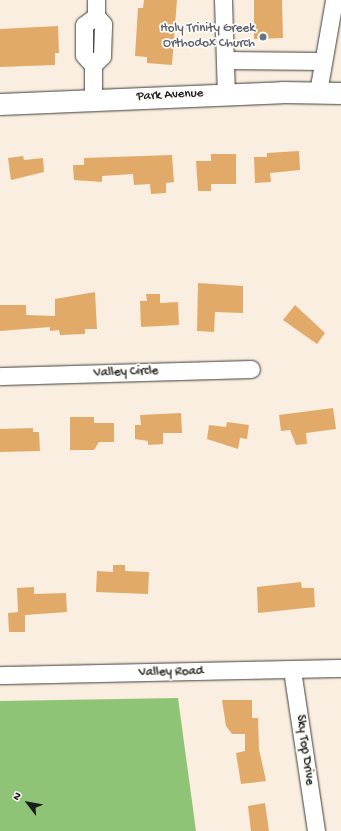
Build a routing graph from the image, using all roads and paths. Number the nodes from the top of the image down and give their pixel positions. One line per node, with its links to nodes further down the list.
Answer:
1 (224, 0): 4 (street)
2 (334, 0): 5 (street)
3 (96, 8): 9 (street)
4 (225, 60): 5 (street); 8 (street)
5 (323, 61): 6 (street)
6 (318, 92): 7 (main road, Park Avenue); 8 (main road, Park Avenue)
7 (341, 93)
8 (226, 94): 9 (main road, Park Avenue)
9 (92, 100): 10 (main road, Park Avenue)
10 (0, 104)
11 (251, 370): 12 (street, Valley Circle)
12 (0, 376)
13 (341, 668): 14 (street, Valley Road)
14 (292, 670): 15 (street, Valley Road); 16 (street, Sky Top Drive)
15 (0, 675)
16 (316, 831)

